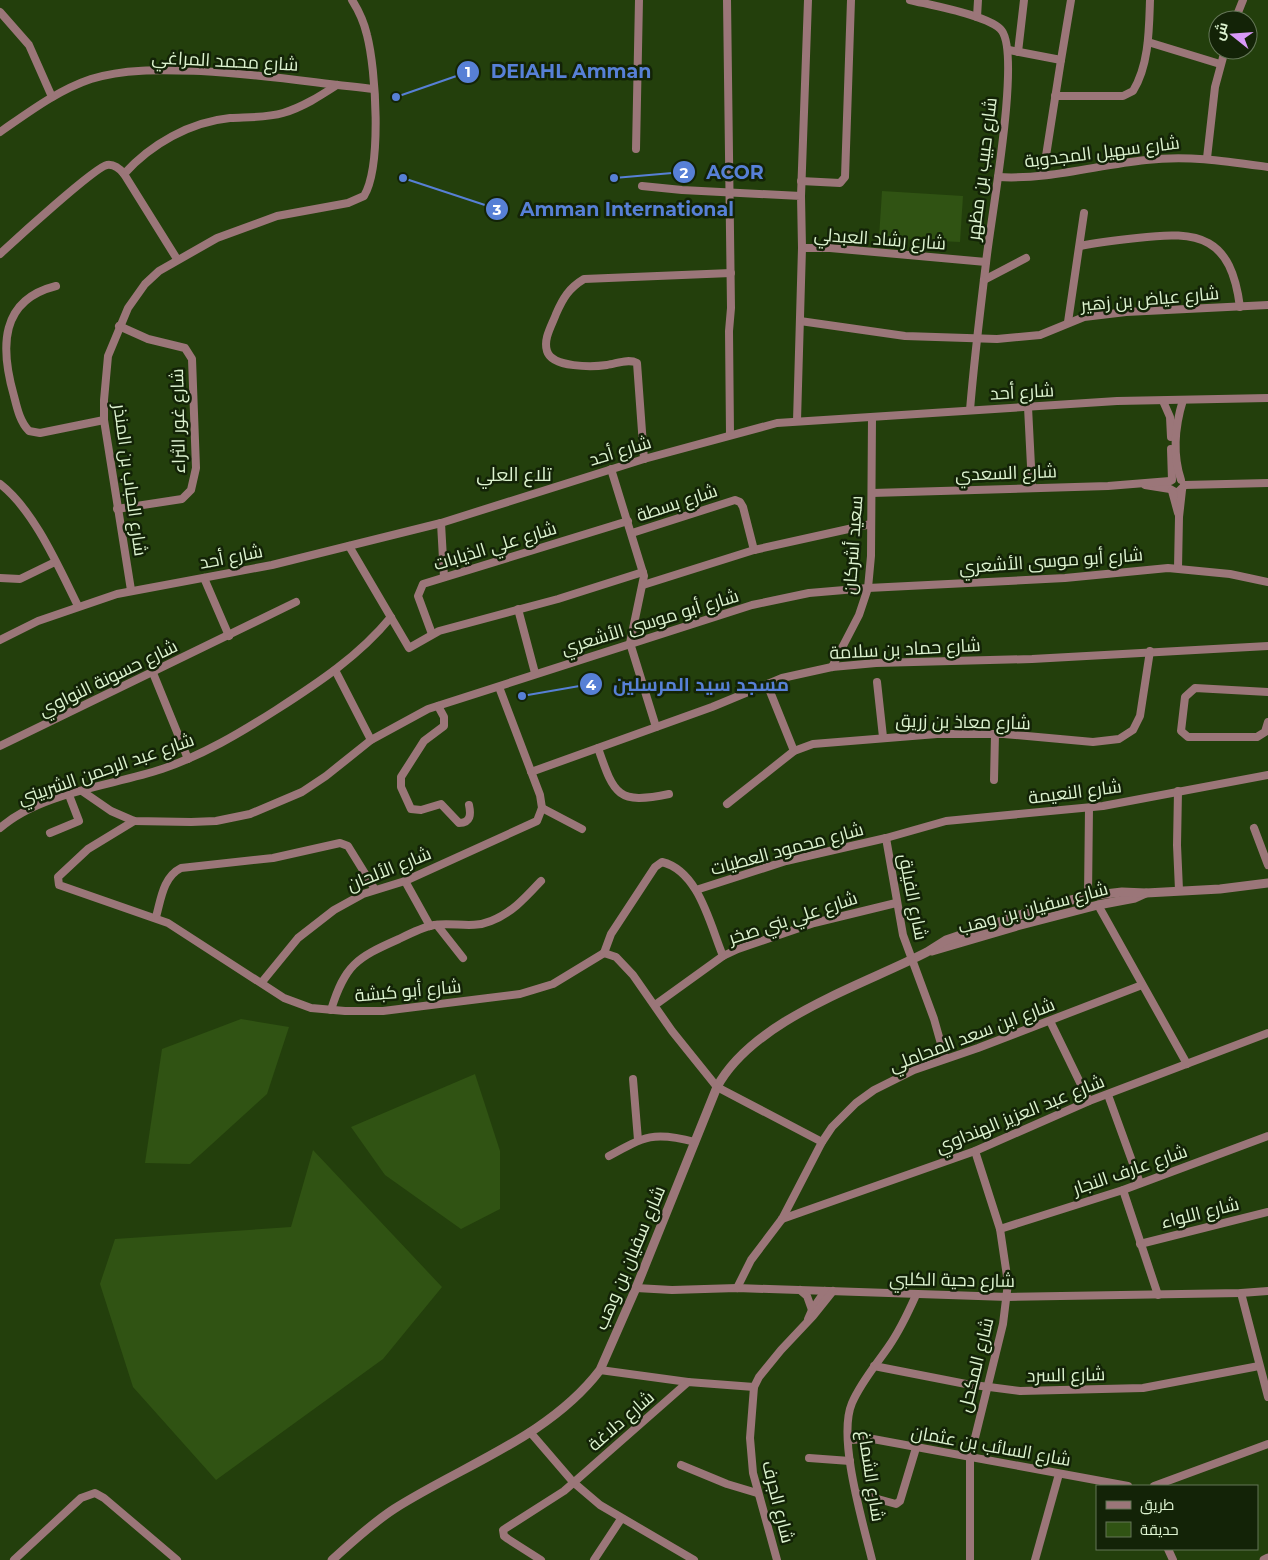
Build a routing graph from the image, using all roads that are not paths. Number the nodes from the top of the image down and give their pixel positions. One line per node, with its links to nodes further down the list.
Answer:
1 (352, 0): 20 (street, شارع الحباب بن المنذر)
2 (640, 0): 24 (street)
3 (727, 0): 32 (street)
4 (808, 0): 30 (street, شارع رشاد العبدلي)
5 (852, 0): 30 (street)
6 (910, 0): 12 (street, شارع حبيب بن مظهر)
7 (978, 0): 12 (street)
8 (1024, 0): 15 (street)
9 (1071, 0): 16 (street)
10 (1150, 0): 13 (street)
11 (0, 12): 22 (street)
12 (977, 17): 14 (street, شارع حبيب بن مظهر)
13 (1148, 42): 18 (street); 21 (street)
14 (1009, 50): 15 (street); 29 (street, شارع حبيب بن مظهر)
15 (1018, 52): 16 (street)
16 (1061, 60): 21 (street)
17 (1221, 60): 18 (street)
18 (1220, 64): 25 (street)
19 (337, 85): 20 (street, شارع محمد المراغي); 22 (street, شارع محمد المراغي); 27 (street)
20 (374, 89): 39 (street, شارع الحباب بن المنذر)
21 (1055, 96): 28 (street)
22 (52, 97): 23 (street, شارع محمد المراغي)
23 (0, 132)
24 (636, 149)
25 (1207, 158): 26 (street, شارع سهيل المجدوبة); 28 (street, شارع سهيل المجدوبة)
26 (1268, 167)
27 (124, 174): 37 (street); 39 (street)
28 (1043, 175): 29 (street, شارع سهيل المجدوبة)
29 (998, 177): 40 (street, شارع حبيب بن مظهر)
30 (801, 181): 33 (street, شارع رشاد العبدلي)
31 (642, 186): 32 (street)
32 (729, 192): 33 (street); 41 (street)
33 (801, 196): 36 (street, شارع رشاد العبدلي)
34 (1084, 213): 35 (street)
35 (1080, 246): 45 (street); 47 (street)
36 (802, 248): 40 (street, شارع رشاد العبدلي); 46 (street)
37 (0, 254)
38 (1026, 258): 42 (street)
39 (177, 259): 48 (street, شارع الحباب بن المنذر)
40 (986, 262): 42 (street, شارع حبيب بن مظهر)
41 (731, 273): 58 (street); 59 (street)
42 (984, 280): 49 (street, شارع حبيب بن مظهر)
43 (56, 286): 56 (street)
44 (1268, 305): 45 (street, شارع عياض بن زهير)
45 (1240, 307): 47 (street, شارع عياض بن زهير)
46 (800, 321): 49 (street, شارع عياض بن زهير); 57 (street)
47 (1068, 322): 49 (street, شارع عياض بن زهير)
48 (120, 326): 56 (street, شارع الحباب بن المنذر); 67 (street, شارع غور الثراء)
49 (976, 340): 54 (street, شارع حبيب بن مظهر)
50 (1268, 398): 51 (street, شارع أحد)
51 (1183, 400): 52 (street, شارع أحد); 64 (street)
52 (1163, 401): 53 (street, شارع أحد); 63 (street)
53 (1028, 407): 54 (street, شارع أحد); 65 (street)
54 (970, 410): 55 (street, شارع أحد)
55 (872, 418): 57 (street, شارع أحد); 66 (street, سعيد أشركان)
56 (104, 420): 67 (street, شارع الحباب بن المنذر)
57 (797, 421): 58 (street, شارع أحد)
58 (730, 434): 59 (street, شارع أحد)
59 (644, 459): 60 (street, شارع أحد)
60 (611, 469): 69 (street); 70 (street, شارع أحد)
61 (0, 484): 75 (street)
62 (1268, 484): 64 (street)
63 (1171, 485): 64 (street); 64 (street); 65 (street, شارع السعدي); 68 (street)
64 (1182, 485): 68 (street)
65 (1032, 486): 66 (street, شارع السعدي)
66 (872, 492): 71 (street, سعيد أشركان)
67 (117, 509): 84 (street, شارع الحباب بن المنذر)
68 (1179, 518): 76 (street)
69 (628, 521): 72 (street); 78 (street, شارع علي الذيابات)
70 (441, 523): 73 (street, شارع أحد); 78 (street)
71 (871, 524): 74 (street); 83 (street, سعيد أشركان)
72 (632, 534): 74 (street, شارع بسطة); 77 (street)
73 (349, 546): 80 (street, شارع أحد); 88 (street)
74 (754, 550): 82 (street)
75 (55, 562): 79 (street); 86 (street)
76 (1178, 568): 81 (street, شارع أبو موسى الأشعري); 83 (street, شارع أبو موسى الأشعري)
77 (642, 572): 82 (street); 87 (street)
78 (444, 577): 89 (street, شارع علي الذيابات)
79 (0, 578)
80 (204, 578): 84 (street, شارع أحد); 90 (street)
81 (1268, 582)
82 (643, 585): 92 (street)
83 (868, 588): 92 (street, شارع أبو موسى الأشعري); 95 (street, سعيد أشركان)
84 (131, 590): 86 (street, شارع أحد)
85 (296, 602): 90 (street, شارع حسونة النواوي)
86 (78, 606): 91 (street, شارع أحد)
87 (518, 609): 89 (street); 98 (street)
88 (391, 617): 89 (street); 96 (street, شارع عبد الرحمن الشربيني)
89 (432, 634)
90 (228, 636): 97 (street, شارع حسونة النواوي)
91 (0, 640)
92 (630, 643): 98 (street, شارع أبو موسى الأشعري); 105 (street)
93 (1268, 646): 94 (street, شارع حماد بن سلامة)
94 (1150, 651): 95 (street, شارع حماد بن سلامة); 106 (street, شارع معاذ بن زريق)
95 (832, 667): 100 (street, شارع حماد بن سلامة)
96 (335, 670): 108 (street); 112 (street, شارع عبد الرحمن الشربيني)
97 (153, 673): 109 (street, شارع حسونة النواوي); 112 (street)
98 (535, 673): 101 (street, شارع أبو موسى الأشعري)
99 (877, 682): 107 (street)
100 (767, 684): 105 (street, شارع حماد بن سلامة); 111 (street)
101 (499, 687): 103 (street, شارع أبو موسى الأشعري); 113 (street)
102 (1268, 692): 104 (street)
103 (438, 706): 108 (street, شارع أبو موسى الأشعري); 121 (street)
104 (1268, 722)
105 (656, 727): 110 (street, شارع حماد بن سلامة)
106 (995, 734): 107 (street, شارع معاذ بن زريق); 115 (street)
107 (883, 737): 111 (street, شارع معاذ بن زريق)
108 (371, 740): 124 (street, شارع أبو موسى الأشعري)
109 (0, 746)
110 (598, 748): 113 (street, شارع حماد بن سلامة); 118 (street)
111 (794, 751): 120 (street, شارع معاذ بن زريق)
112 (188, 759): 116 (street, شارع عبد الرحمن الشربيني)
113 (531, 772): 122 (street)
114 (1268, 774): 117 (street, شارع النعيمة)
115 (994, 780)
116 (82, 791): 119 (street, شارع عبد الرحمن الشربيني); 124 (street, شارع أبو موسى الأشعري)
117 (1178, 791): 123 (street, شارع النعيمة); 136 (street)
118 (669, 794)
119 (69, 795): 125 (street, شارع عبد الرحمن الشربيني); 128 (street)
120 (727, 804)
121 (469, 805)
122 (542, 808): 127 (street); 131 (street, شارع الألحان)
123 (1089, 808): 129 (street, شارع النعيمة); 138 (street)
124 (134, 821): 141 (street, شارع أبو كبشة)
125 (0, 828)
126 (1254, 828): 130 (street)
127 (582, 829)
128 (50, 833)
129 (886, 838): 135 (street, شارع محمود العطيات); 139 (street, شارع الفيلق)
130 (1268, 865)
131 (405, 881): 134 (street, شارع الألحان); 142 (street)
132 (541, 881): 142 (street)
133 (1268, 883): 136 (street, شارع سفيان بن وهب)
134 (374, 888): 141 (street); 148 (street, شارع الألحان)
135 (696, 890): 144 (street, شارع محمود العطيات); 145 (street, شارع محمود العطيات)
136 (1179, 890): 137 (street, شارع سفيان بن وهب)
137 (1146, 893): 138 (street, شارع سفيان بن وهب); 140 (street, شارع سفيان بن وهب)
138 (1088, 896): 143 (street, شارع سفيان بن وهب)
139 (896, 903): 145 (street, شارع علي بني صخر); 147 (street, شارع الفيلق)
140 (1098, 905): 143 (street, شارع سفيان بن وهب); 149 (street)
141 (156, 917): 148 (street, شارع أبو كبشة)
142 (433, 925): 146 (street); 151 (street)
143 (927, 952): 147 (street, شارع سفيان بن وهب)
144 (604, 953): 150 (street); 151 (street, شارع أبو كبشة)
145 (723, 956): 150 (street, شارع علي بني صخر)
146 (463, 958)
147 (912, 960): 154 (street, شارع الفيلق); 157 (street, شارع سفيان بن وهب)
148 (262, 982): 151 (street, شارع أبو كبشة)
149 (1142, 985): 152 (street, شارع ابن سعد المحاملي); 155 (street)
150 (654, 1004): 157 (street)
151 (331, 1010)
152 (1050, 1021): 154 (street, شارع ابن سعد المحاملي); 159 (street)
153 (1268, 1034): 155 (street, شارع عبد العزيز الهنداوي)
154 (945, 1058): 163 (street, شارع ابن سعد المحاملي)
155 (1187, 1064): 158 (street, شارع عبد العزيز الهنداوي)
156 (633, 1079): 161 (street)
157 (717, 1087): 162 (street, شارع سفيان بن وهب); 163 (street)
158 (1108, 1095): 159 (street, شارع عبد العزيز الهنداوي); 166 (street)
159 (1089, 1102): 164 (street, شارع عبد العزيز الهنداوي)
160 (1268, 1136): 166 (street, شارع عارف النجار)
161 (638, 1140): 162 (street); 165 (street)
162 (695, 1142): 172 (street, شارع سفيان بن وهب)
163 (822, 1142): 169 (street, شارع ابن سعد المحاملي)
164 (975, 1151): 169 (street, شارع عبد العزيز الهنداوي); 170 (street, شارع المكحل)
165 (609, 1156)
166 (1140, 1183): 167 (street, شارع عارف النجار)
167 (1123, 1190): 170 (street, شارع عارف النجار); 171 (street, شارع اللواء)
168 (1268, 1212): 171 (street, شارع اللواء)
169 (782, 1220): 173 (street, شارع ابن سعد المحاملي)
170 (1000, 1229): 180 (street, شارع المكحل)
171 (1140, 1244): 179 (street, شارع اللواء)
172 (636, 1288): 173 (street, شارع دحية الكلبي); 185 (street, شارع سفيان بن وهب)
173 (737, 1288): 174 (street, شارع دحية الكلبي)
174 (800, 1290): 175 (street, شارع دحية الكلبي); 181 (street)
175 (829, 1291): 178 (street, شارع دحية الكلبي); 181 (street); 182 (street, شارع الجرف)
176 (1268, 1291): 177 (street, شارع دحية الكلبي)
177 (1241, 1294): 179 (street, شارع دحية الكلبي); 184 (street)
178 (916, 1295): 180 (street, شارع دحية الكلبي); 183 (street, شارع الشماغ)
179 (1158, 1295): 180 (street, شارع دحية الكلبي)
180 (1008, 1297): 188 (street, شارع المكحل)
181 (812, 1310): 182 (street)
182 (808, 1321): 187 (street, شارع الجرف)
183 (874, 1366): 188 (street, شارع السرد); 191 (street, شارع الشماغ)
184 (1259, 1366): 188 (street, شارع السرد); 189 (street)
185 (600, 1370): 186 (street, شارع دلاغة); 190 (street, شارع سفيان بن وهب)
186 (688, 1382): 187 (street, شارع دلاغة); 199 (street, شارع دلاغة)
187 (754, 1387): 202 (street, شارع الجرف)
188 (986, 1388): 195 (street, شارع المكحل)
189 (1268, 1397)
190 (530, 1432): 199 (street); 208 (street, شارع سفيان بن وهب)
191 (848, 1440): 193 (street, شارع السائب بن عثمان); 196 (street, شارع الشماغ)
192 (1268, 1444): 201 (street)
193 (916, 1448): 195 (street, شارع السائب بن عثمان); 203 (street)
194 (809, 1458): 196 (street)
195 (970, 1458): 198 (street, شارع السائب بن عثمان); 214 (street, شارع المكحل)
196 (850, 1460): 203 (street, شارع الشماغ)
197 (681, 1464): 202 (street)
198 (1059, 1474): 200 (street, شارع السائب بن عثمان); 215 (street)
199 (573, 1482): 204 (street); 209 (street, شارع دلاغة)
200 (1122, 1485)
201 (1157, 1485)
202 (757, 1493): 212 (street, شارع الجرف)
203 (856, 1493): 213 (street, شارع الشماغ)
204 (621, 1519): 210 (street); 211 (street)
205 (1268, 1558): 216 (street)
206 (14, 1560): 207 (street)
207 (176, 1560)
208 (332, 1560)
209 (541, 1560)
210 (594, 1560)
211 (693, 1560)
212 (777, 1560)
213 (872, 1560)
214 (970, 1560)
215 (1035, 1560)
216 (1264, 1560)

